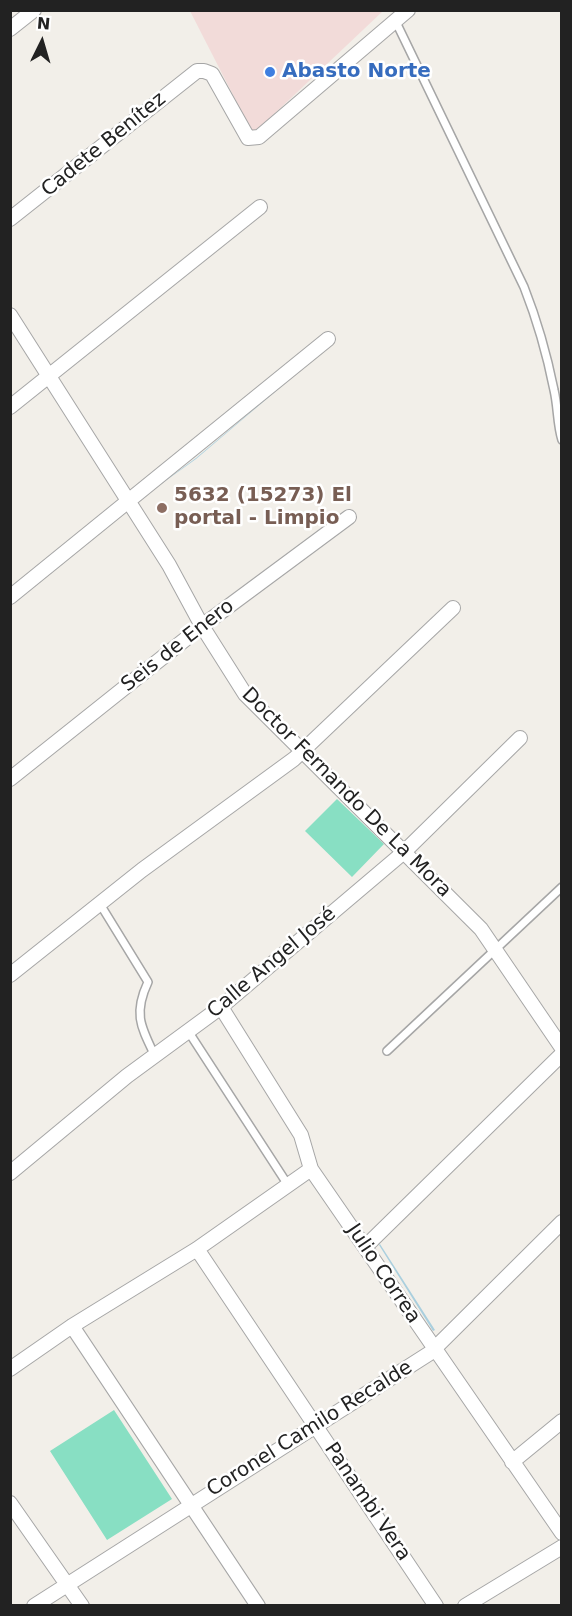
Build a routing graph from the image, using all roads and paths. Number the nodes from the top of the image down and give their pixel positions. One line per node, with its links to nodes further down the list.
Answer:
1 (34, 10): 4 (street)
2 (408, 10): 3 (street)
3 (396, 20): 6 (street, Cadete Benítez); 10 (lane)
4 (10, 29)
5 (260, 207): 9 (street)
6 (10, 219)
7 (10, 315): 9 (street, Doctor Fernando De La Mora)
8 (328, 339): 13 (street)
9 (49, 376): 11 (street); 13 (street, Doctor Fernando De La Mora)
10 (558, 391): 12 (lane)
11 (10, 407)
12 (561, 440)
13 (128, 500): 15 (street); 17 (street, Doctor Fernando De La Mora)
14 (350, 517): 17 (street, Seis de Enero)
15 (10, 597)
16 (453, 608): 19 (street)
17 (202, 626): 19 (street, Doctor Fernando De La Mora); 20 (street, Seis de Enero)
18 (520, 738): 21 (street, Calle Angel José)
19 (302, 750): 21 (street, Doctor Fernando De La Mora); 23 (street)
20 (10, 779)
21 (404, 852): 24 (street, Doctor Fernando De La Mora); 26 (street, Calle Angel José)
22 (561, 887): 24 (lane)
23 (100, 904): 25 (street); 31 (lane)
24 (496, 950): 28 (street, Doctor Fernando De La Mora); 29 (lane)
25 (10, 975)
26 (221, 1007): 27 (street, Calle Angel José); 32 (street, Julio Correa)
27 (188, 1031): 31 (street, Calle Angel José); 34 (lane)
28 (561, 1047)
29 (387, 1051)
30 (561, 1054): 36 (street)
31 (154, 1056): 33 (street, Calle Angel José)
32 (311, 1170): 34 (street); 36 (street, Julio Correa)
33 (10, 1173)
34 (288, 1185): 37 (street)
35 (561, 1222): 39 (street, Coronel Camilo Recalde)
36 (365, 1247): 39 (street, Julio Correa)
37 (197, 1249): 38 (street); 42 (street, Panambi Vera)
38 (72, 1326): 40 (street); 45 (street)
39 (434, 1349): 42 (street, Coronel Camilo Recalde); 43 (street, Julio Correa)
40 (10, 1369)
41 (561, 1421): 43 (street)
42 (315, 1425): 45 (street, Coronel Camilo Recalde); 52 (street, Panambi Vera)
43 (512, 1462): 46 (street, Julio Correa)
44 (10, 1503): 48 (street)
45 (191, 1504): 48 (street, Coronel Camilo Recalde); 51 (street)
46 (561, 1533)
47 (561, 1547): 53 (street)
48 (68, 1584): 49 (street, Coronel Camilo Recalde); 50 (street)
49 (34, 1605)
50 (82, 1605)
51 (258, 1605)
52 (436, 1605)
53 (465, 1605)

